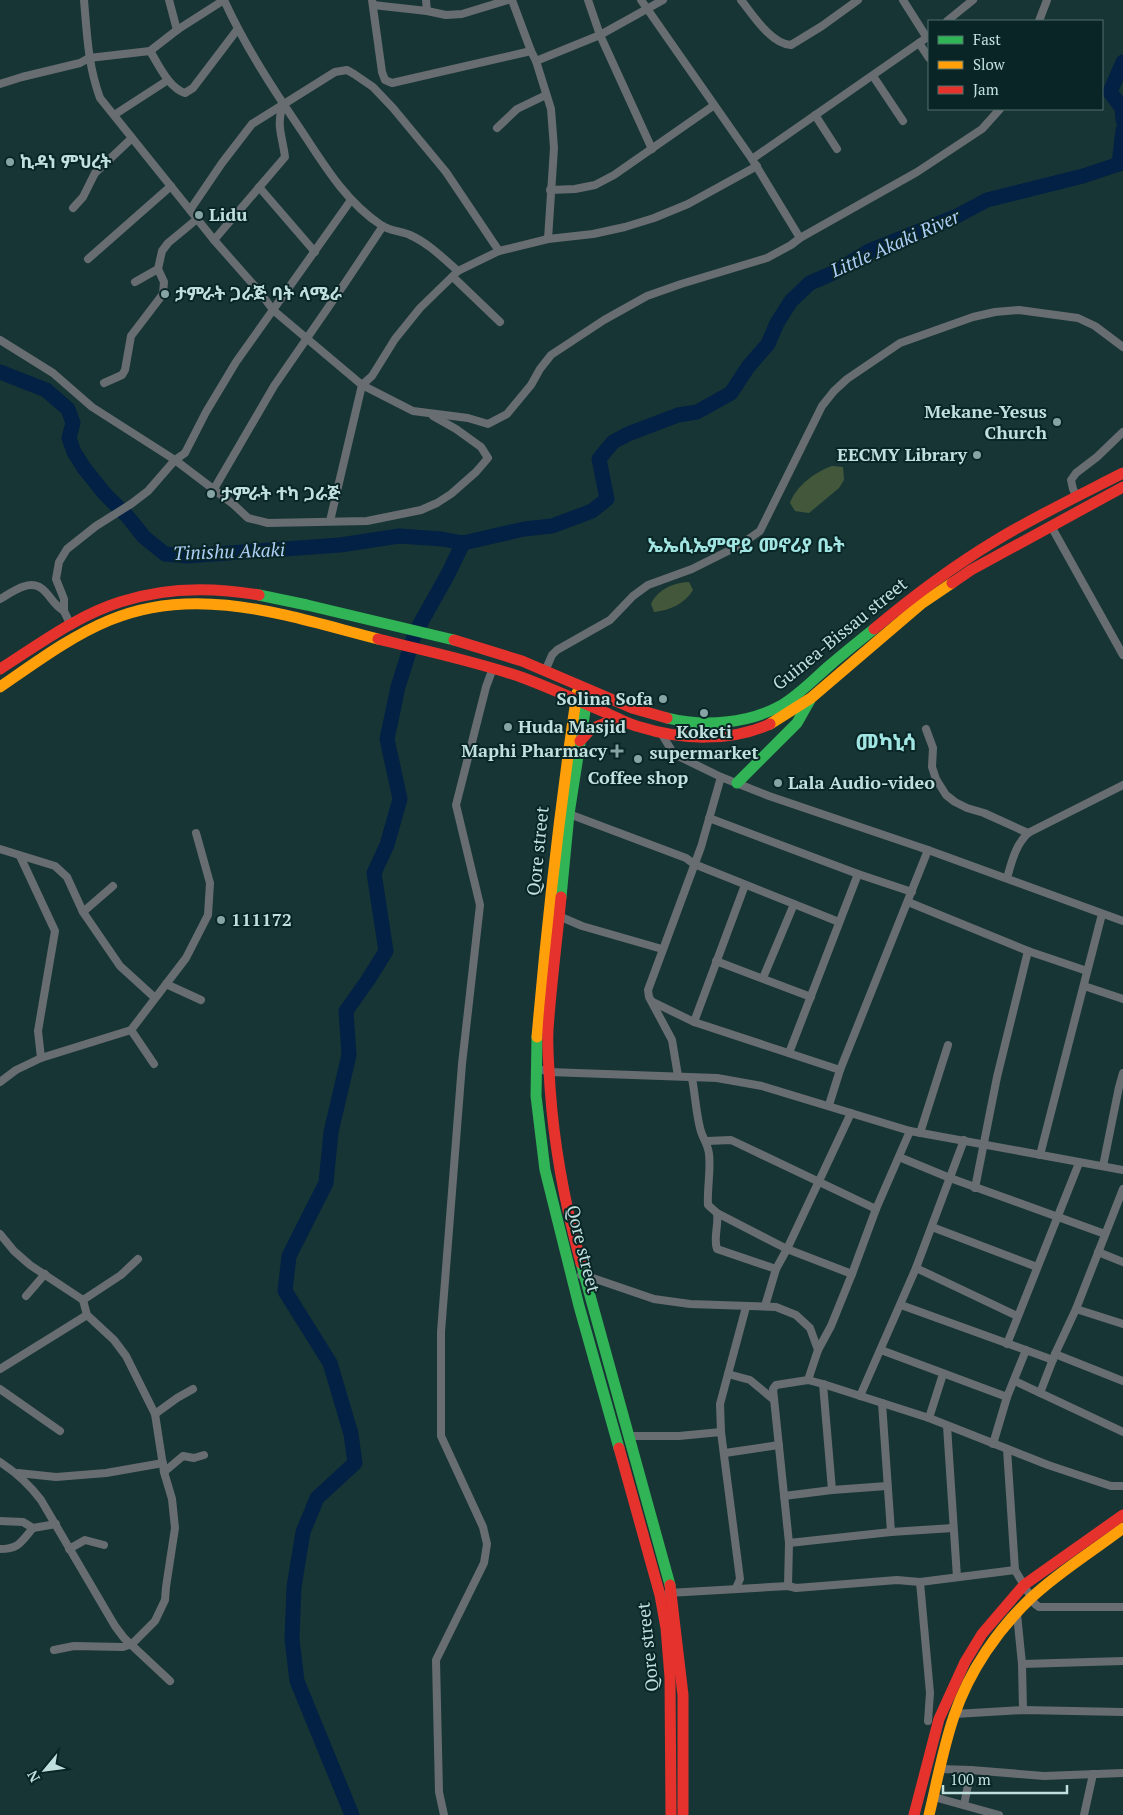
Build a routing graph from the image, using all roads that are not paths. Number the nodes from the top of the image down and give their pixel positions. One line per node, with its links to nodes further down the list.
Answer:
1 (84, 0): 28 (street)
2 (169, 0): 20 (street)
3 (224, 0): 20 (street); 21 (street)
4 (426, 0): 17 (street)
5 (508, 0): 17 (street)
6 (512, 0): 26 (street)
7 (588, 0): 22 (street)
8 (641, 0): 16 (street)
9 (664, 0): 16 (street)
10 (741, 0): 11 (street)
11 (858, 0)
12 (903, 0): 23 (street)
13 (973, 0): 18 (street)
14 (1047, 0): 19 (street)
15 (373, 3): 17 (street); 26 (street)
16 (647, 10): 22 (street); 35 (street)
17 (427, 11)
18 (948, 20)
19 (1039, 20)
20 (176, 30): 25 (street)
21 (237, 30): 31 (street); 34 (street)
22 (600, 35): 29 (street); 42 (street)
23 (928, 37): 24 (street)
24 (919, 43): 27 (street); 30 (street)
25 (150, 51): 28 (street); 31 (street)
26 (531, 51): 29 (street)
27 (928, 56)
28 (89, 58): 32 (street); 38 (street)
29 (536, 61): 33 (street)
30 (873, 76): 37 (street); 39 (street)
31 (168, 80): 38 (street)
32 (0, 84)
33 (546, 94): 40 (street); 47 (street)
34 (283, 104): 46 (street); 48 (street); 50 (street); 56 (street)
35 (714, 106): 42 (street); 44 (street)
36 (999, 110): 53 (street)
37 (815, 115): 43 (street); 44 (street)
38 (114, 116): 41 (street)
39 (903, 121)
40 (497, 128)
41 (132, 138): 45 (street); 49 (street)
42 (652, 149): 47 (street)
43 (837, 149)
44 (755, 163): 53 (street); 54 (street)
45 (171, 186): 50 (street); 58 (street)
46 (259, 187): 55 (street); 57 (street)
47 (550, 190): 54 (street)
48 (351, 200): 52 (street); 57 (street)
49 (73, 208)
50 (190, 210): 51 (street)
51 (197, 219): 55 (street); 59 (street)
52 (383, 226): 60 (street); 64 (street)
53 (800, 238): 69 (street)
54 (548, 239): 56 (street)
55 (214, 240): 62 (street)
56 (499, 251): 60 (street)
57 (315, 252): 62 (street)
58 (88, 258)
59 (158, 269): 61 (street); 67 (street)
60 (455, 274): 63 (street); 68 (street)
61 (135, 282)
62 (273, 310): 64 (street); 71 (street)
63 (500, 322)
64 (306, 338): 68 (street); 74 (street)
65 (0, 340): 71 (street)
66 (1123, 347): 84 (street)
67 (104, 383)
68 (362, 385): 69 (street); 76 (street)
69 (429, 414): 76 (street)
70 (1123, 432): 75 (street)
71 (175, 460): 74 (street); 79 (street)
72 (1123, 473): 75 (main road, Guinea-Bissau street)
73 (1123, 487): 77 (main road)
74 (214, 489): 76 (street)
75 (1077, 497): 85 (main road, Guinea-Bissau street)
76 (330, 521)
77 (1051, 526): 81 (street); 88 (main road)
78 (0, 599): 79 (street)
79 (64, 611): 80 (street)
80 (71, 626): 83 (main road, Guinea-Bissau street); 84 (main road, Guinea-Bissau street)
81 (1123, 655)
82 (493, 668): 86 (main road); 87 (main road); 261 (street)
83 (0, 670)
84 (546, 670): 85 (main road, Guinea-Bissau street)
85 (583, 686): 89 (main road, Qore street)
86 (0, 687)
87 (557, 691): 89 (main road); 91 (main road)
88 (811, 698): 93 (main road); 96 (main road)
89 (581, 701): 90 (main road); 91 (main road, Qore street); 94 (main road, Qore street)
90 (617, 718): 93 (main road); 94 (main road)
91 (572, 729): 136 (main road, Qore street)
92 (926, 729): 101 (street)
93 (662, 734): 95 (street)
94 (578, 745): 98 (main road, Qore street)
95 (721, 777): 96 (street); 99 (street)
96 (737, 783): 103 (street)
97 (1123, 785): 101 (street)
98 (569, 814): 105 (street); 115 (main road, Qore street)
99 (709, 818): 105 (street); 106 (street)
100 (196, 833): 123 (street)
101 (1028, 833): 107 (street)
102 (0, 849): 104 (street)
103 (928, 850): 107 (street); 110 (street)
104 (20, 856): 113 (street); 134 (street)
105 (694, 864): 108 (street); 118 (street)
106 (858, 874): 110 (street); 117 (street)
107 (1007, 878): 114 (street)
108 (745, 885): 112 (street); 120 (street)
109 (113, 886): 113 (street)
110 (912, 892): 111 (street)
111 (908, 902): 119 (street); 137 (street)
112 (794, 904): 117 (street); 122 (street)
113 (83, 912): 125 (street)
114 (1102, 914): 116 (street); 121 (street)
115 (560, 916): 118 (street); 138 (main road, Qore street)
116 (1123, 921)
117 (839, 922): 126 (street)
118 (662, 949): 129 (street)
119 (1028, 951): 121 (street); 150 (street)
120 (716, 962): 122 (street); 130 (street)
121 (1086, 971): 124 (street)
122 (763, 978): 126 (street)
123 (166, 984): 125 (street); 128 (street)
124 (1084, 986): 127 (street); 151 (street)
125 (154, 997): 131 (street)
126 (811, 997): 133 (street)
127 (1123, 999)
128 (201, 1000)
129 (653, 1002): 130 (street); 140 (street)
130 (694, 1022): 133 (street)
131 (131, 1030): 134 (street); 135 (street)
132 (948, 1045): 147 (street)
133 (789, 1053): 137 (street)
134 (41, 1058): 142 (street)
135 (154, 1064)
136 (536, 1068): 138 (street); 176 (main road, Qore street)
137 (840, 1070): 144 (street)
138 (549, 1072): 140 (street); 175 (main road, Qore street)
139 (1123, 1074): 143 (street)
140 (678, 1076): 141 (street)
141 (692, 1078): 144 (street); 149 (street)
142 (0, 1082)
143 (1121, 1088): 154 (street)
144 (829, 1105): 145 (street)
145 (851, 1113): 146 (street); 157 (street)
146 (910, 1131): 147 (street); 152 (street)
147 (920, 1133): 148 (street)
148 (964, 1140): 150 (street); 156 (street)
149 (707, 1141): 157 (street); 161 (street)
150 (984, 1145): 151 (street); 158 (street)
151 (1040, 1155): 153 (street)
152 (899, 1157): 156 (street); 160 (street)
153 (1079, 1163): 154 (street); 162 (street)
154 (1103, 1166): 155 (street)
155 (1123, 1170)
156 (950, 1178): 158 (street); 163 (street)
157 (819, 1182): 160 (street); 166 (street)
158 (975, 1188): 162 (street)
159 (1123, 1189): 165 (street)
160 (876, 1209): 174 (street)
161 (717, 1213): 166 (street); 172 (street)
162 (1057, 1217): 165 (street); 170 (street)
163 (932, 1227): 170 (street); 171 (street)
164 (0, 1234): 173 (street)
165 (1105, 1234): 167 (street)
166 (787, 1249): 172 (street); 174 (street)
167 (1098, 1252): 169 (street); 182 (street)
168 (138, 1259): 178 (street)
169 (1123, 1262)
170 (1037, 1267): 184 (street)
171 (916, 1268): 179 (street); 184 (street)
172 (776, 1269): 180 (street)
173 (45, 1274): 177 (street); 178 (street)
174 (852, 1274): 187 (street)
175 (584, 1275): 176 (street); 181 (street); 211 (main road, Qore street)
176 (571, 1276): 242 (main road, Qore street)
177 (26, 1296)
178 (83, 1300): 183 (street)
179 (901, 1305): 186 (street); 188 (street)
180 (764, 1306): 181 (street); 187 (street)
181 (746, 1307): 192 (street)
182 (1076, 1309): 185 (street); 190 (street)
183 (87, 1314): 191 (street); 205 (street)
184 (1017, 1316): 186 (street)
185 (1123, 1324)
186 (1007, 1344): 189 (street)
187 (818, 1350): 194 (street)
188 (881, 1350): 193 (street); 201 (street)
189 (1026, 1350): 190 (street); 195 (street)
190 (1054, 1357): 196 (street); 200 (street)
191 (0, 1369)
192 (728, 1374): 203 (street); 209 (street)
193 (943, 1374): 202 (street); 206 (street)
194 (808, 1380): 197 (street); 203 (street)
195 (1014, 1381): 200 (street); 202 (street)
196 (1123, 1381)
197 (823, 1384): 201 (street); 222 (street)
198 (0, 1389): 208 (street)
199 (193, 1389): 205 (street)
200 (1040, 1393): 210 (street)
201 (860, 1396): 204 (street)
202 (1006, 1397): 212 (street)
203 (774, 1400): 213 (street)
204 (882, 1403): 206 (street); 221 (street)
205 (155, 1414): 218 (street)
206 (929, 1418): 207 (street)
207 (947, 1426): 212 (street); 228 (street)
208 (60, 1431)
209 (722, 1432): 211 (street); 215 (street)
210 (1123, 1432)
211 (628, 1436): 241 (main road, Qore street)
212 (994, 1444): 214 (street)
213 (779, 1445): 215 (street); 223 (street)
214 (1007, 1449): 220 (street); 235 (street)
215 (725, 1453): 240 (street)
216 (204, 1455): 218 (street)
217 (0, 1462): 219 (street)
218 (163, 1468): 219 (street); 246 (street)
219 (18, 1473): 226 (street)
220 (1123, 1485)
221 (887, 1486): 222 (street); 230 (street)
222 (832, 1490): 223 (street)
223 (784, 1496): 231 (street)
224 (1123, 1515): 238 (main road)
225 (0, 1521): 227 (street)
226 (56, 1524): 227 (street); 233 (street)
227 (33, 1528): 234 (street)
228 (953, 1528): 230 (street); 236 (street)
229 (1123, 1528): 243 (main road)
230 (891, 1532): 231 (street)
231 (788, 1543): 239 (street)
232 (104, 1545): 233 (street)
233 (69, 1549): 246 (street)
234 (0, 1550)
235 (1014, 1570): 236 (street); 238 (street)
236 (957, 1577): 237 (street)
237 (920, 1582): 239 (street); 254 (street)
238 (1024, 1585): 243 (street); 264 (main road)
239 (788, 1586): 240 (street)
240 (736, 1588): 241 (street)
241 (672, 1593): 242 (street); 263 (main road, Qore street)
242 (660, 1594): 262 (main road, Qore street)
243 (1031, 1598): 244 (street); 245 (main road)
244 (1123, 1607)
245 (1017, 1614): 249 (street); 253 (main road)
246 (132, 1644): 247 (street); 250 (street)
247 (54, 1650)
248 (1123, 1661): 249 (street)
249 (1022, 1664): 251 (street)
250 (170, 1681)
251 (1023, 1710): 252 (street); 253 (street)
252 (1123, 1712)
253 (954, 1714): 255 (main road)
254 (928, 1721)
255 (940, 1769): 256 (street); 259 (main road)
256 (971, 1770): 258 (street); 260 (street)
257 (1123, 1773): 258 (street)
258 (1093, 1774): 267 (street)
259 (934, 1797): 260 (street); 265 (main road)
260 (964, 1805): 266 (street)
261 (444, 1815)
262 (671, 1815)
263 (683, 1815)
264 (914, 1815)
265 (930, 1815)
266 (999, 1815)
267 (1084, 1815)

